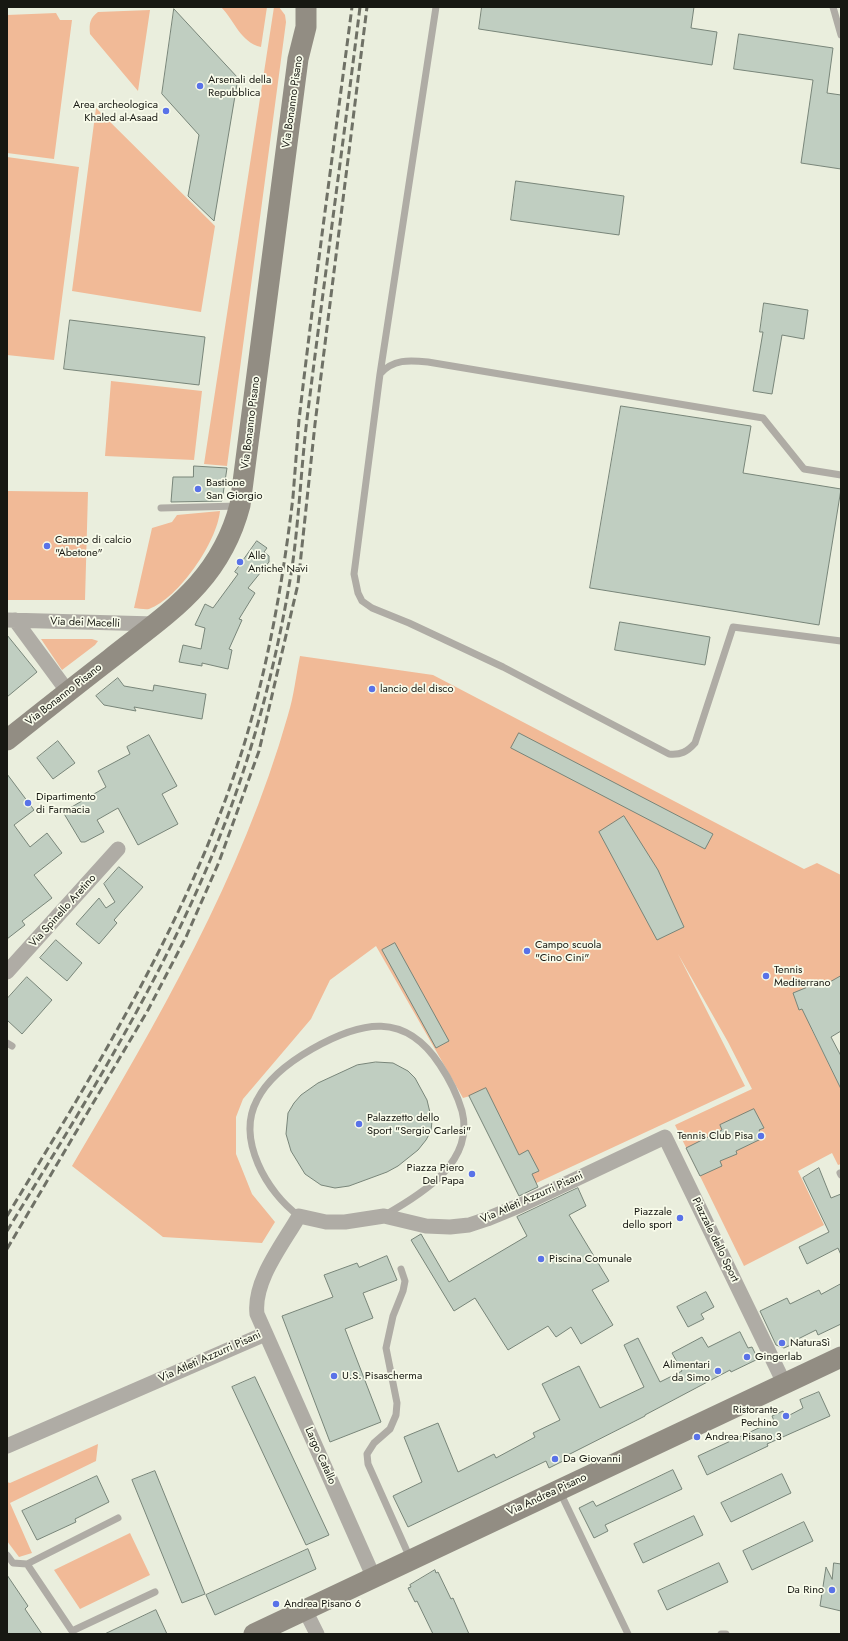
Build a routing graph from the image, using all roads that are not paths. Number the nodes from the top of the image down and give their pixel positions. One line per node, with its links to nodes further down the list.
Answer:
1 (294, 7): 6 (main road)
2 (306, 7): 6 (main road, Via Bonanno Pisano)
3 (436, 7): 7 (lane)
4 (834, 7): 5 (lane)
5 (841, 35)
6 (298, 59): 9 (main road, Via Bonanno Pisano)
7 (380, 374): 8 (lane); 13 (lane)
8 (841, 475)
9 (240, 506): 10 (lane); 12 (main road, Via Bonanno Pisano)
10 (161, 508)
11 (11, 620): 12 (street, Via dei Macelli); 14 (street, Via dei Macelli)
12 (155, 624): 14 (main road, Via Bonanno Pisano)
13 (841, 641)
14 (68, 692): 15 (main road, Via Bonanno Pisano)
15 (7, 740)
16 (118, 849): 17 (street, Via Spinello Aretino)
17 (7, 972)
18 (625, 1155): 20 (street, Via Atleti Azzurri Pisani); 24 (street, Piazzale dello Sport)
19 (299, 1216): 20 (street, Via Atleti Azzurri Pisani); 20 (lane); 22 (street, Via Atleti Azzurri Pisani)
20 (384, 1216)
21 (401, 1269): 29 (lane)
22 (265, 1334): 25 (street, Via Atleti Azzurri Pisani); 31 (street, Largo Catallo)
23 (841, 1356): 24 (main road, Via Andrea Pisano)
24 (784, 1383): 26 (main road, Via Andrea Pisano)
25 (7, 1446)
26 (559, 1490): 29 (main road, Via Andrea Pisano); 36 (lane)
27 (118, 1518): 30 (lane)
28 (7, 1554): 30 (lane)
29 (411, 1560): 31 (main road, Via Andrea Pisano)
30 (27, 1564): 32 (lane)
31 (374, 1578): 33 (main road, Via Andrea Pisano)
32 (155, 1592)
33 (305, 1610): 34 (main road, Via Andrea Pisano); 35 (street)
34 (254, 1634)
35 (317, 1634)
36 (628, 1634)
37 (721, 1634): 38 (lane)
38 (726, 1634)

